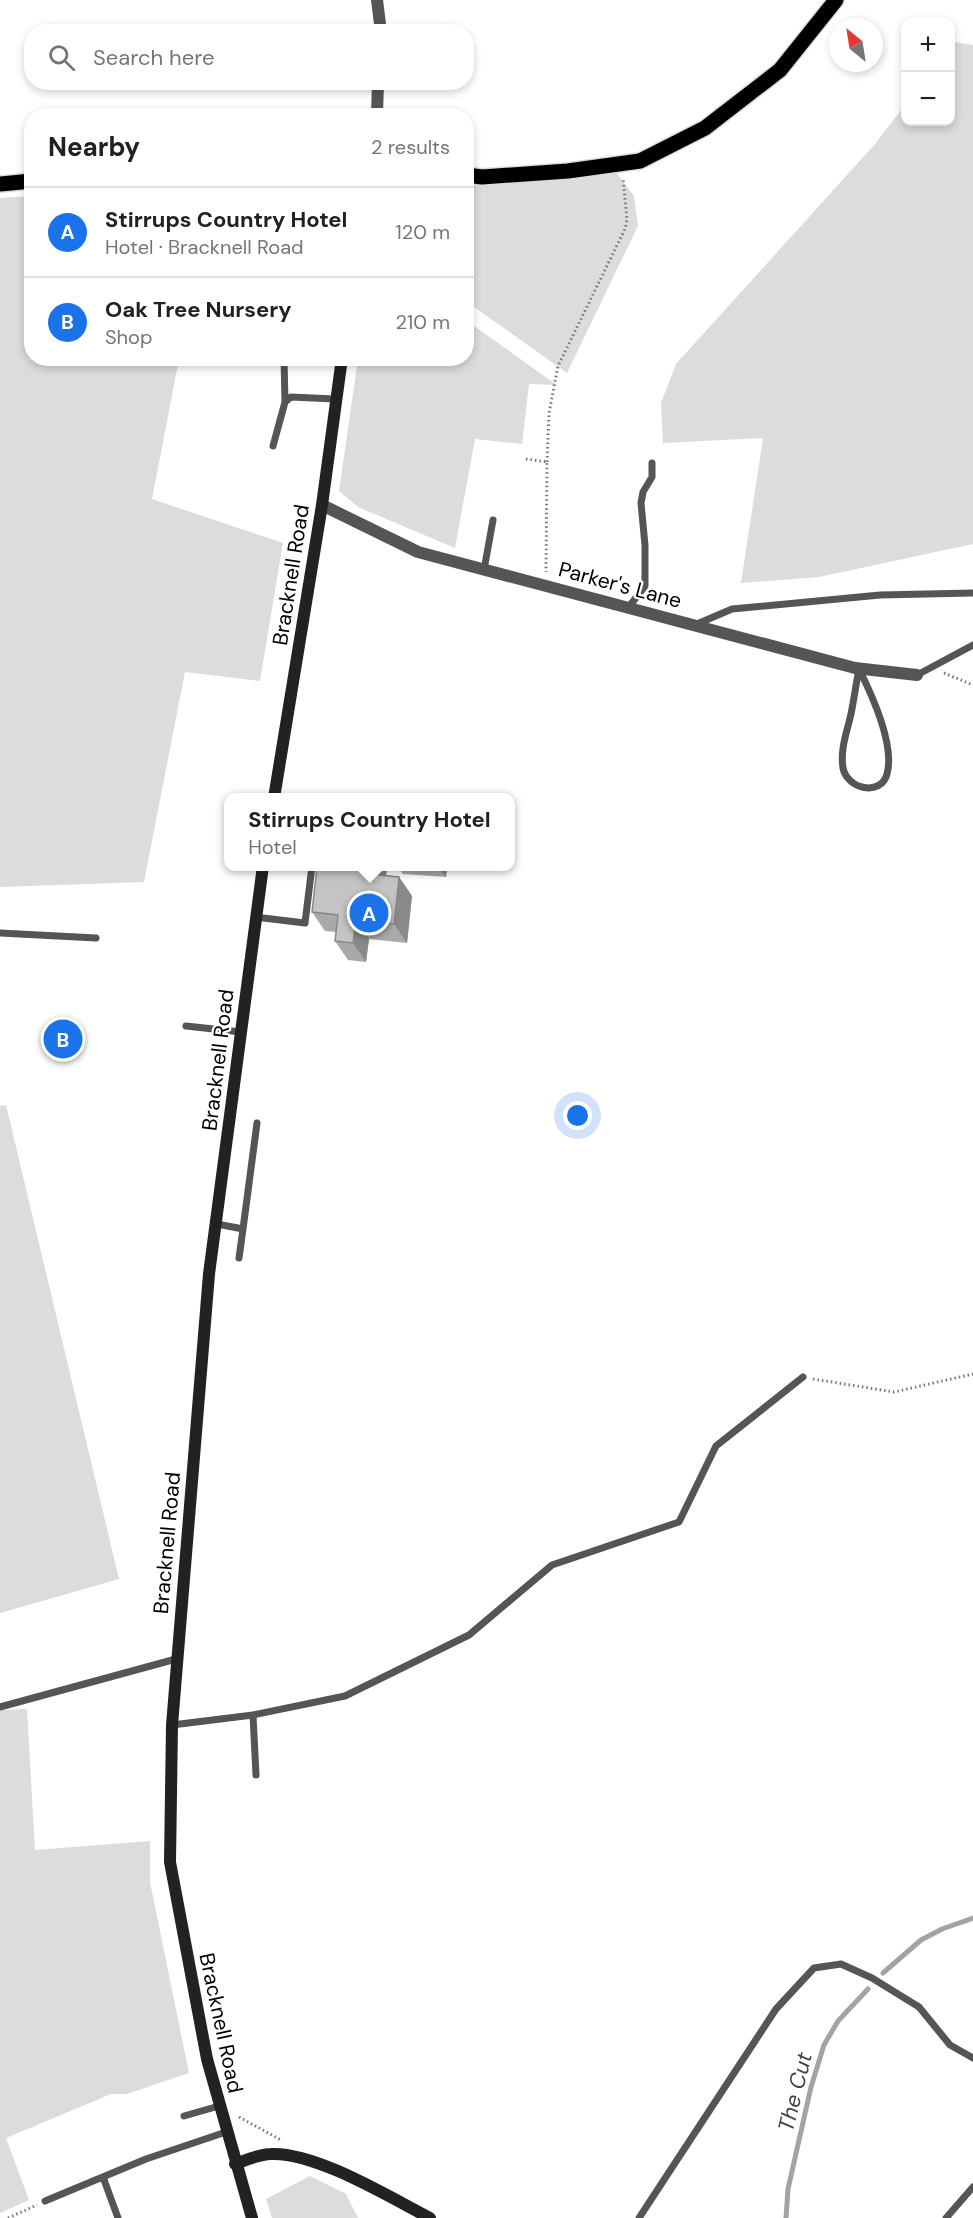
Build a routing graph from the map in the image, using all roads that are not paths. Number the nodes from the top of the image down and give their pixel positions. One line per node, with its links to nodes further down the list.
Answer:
1 (377, 0): 3 (street)
2 (836, 0): 6 (main road)
3 (380, 24)
4 (378, 90): 5 (street)
5 (377, 108)
6 (474, 176)
7 (24, 182): 8 (main road)
8 (0, 184)
9 (284, 366): 12 (lane)
10 (341, 366): 11 (main road, Bracknell Road)
11 (335, 399): 12 (lane); 15 (main road, Bracknell Road)
12 (285, 402): 13 (lane)
13 (273, 446)
14 (652, 463): 19 (lane)
15 (322, 505): 17 (street, Parker's Lane); 24 (main road, Bracknell Road)
16 (493, 520): 17 (lane)
17 (484, 570): 19 (street, Parker's Lane)
18 (973, 593): 20 (lane)
19 (628, 608): 20 (street, Parker's Lane)
20 (695, 625): 22 (street, Parker's Lane)
21 (973, 645): 23 (lane)
22 (859, 669): 22 (lane); 23 (street, Parker's Lane)
23 (917, 675)
24 (275, 793)
25 (262, 871): 27 (main road, Bracknell Road)
26 (312, 871): 27 (lane)
27 (255, 916): 31 (main road, Bracknell Road)
28 (0, 933): 29 (lane)
29 (96, 938)
30 (186, 1026): 31 (lane)
31 (241, 1032): 33 (main road, Bracknell Road)
32 (257, 1123): 34 (lane)
33 (217, 1224): 34 (lane); 37 (main road, Bracknell Road)
34 (243, 1228): 35 (lane)
35 (239, 1258)
36 (802, 1377): 39 (lane)
37 (176, 1659): 38 (lane); 40 (main road, Bracknell Road)
38 (0, 1707)
39 (253, 1715): 40 (lane); 41 (lane)
40 (172, 1725): 43 (main road, Bracknell Road)
41 (256, 1775)
42 (973, 2058): 53 (lane)
43 (219, 2106): 44 (lane); 45 (main road, Bracknell Road)
44 (184, 2116)
45 (226, 2132): 46 (main road, Bracknell Road); 47 (lane)
46 (235, 2164): 51 (main road, Bracknell Road); 52 (main road)
47 (103, 2177): 49 (lane); 50 (lane)
48 (973, 2187): 54 (lane)
49 (45, 2201)
50 (118, 2218)
51 (252, 2218)
52 (430, 2218)
53 (639, 2218)
54 (946, 2218)

